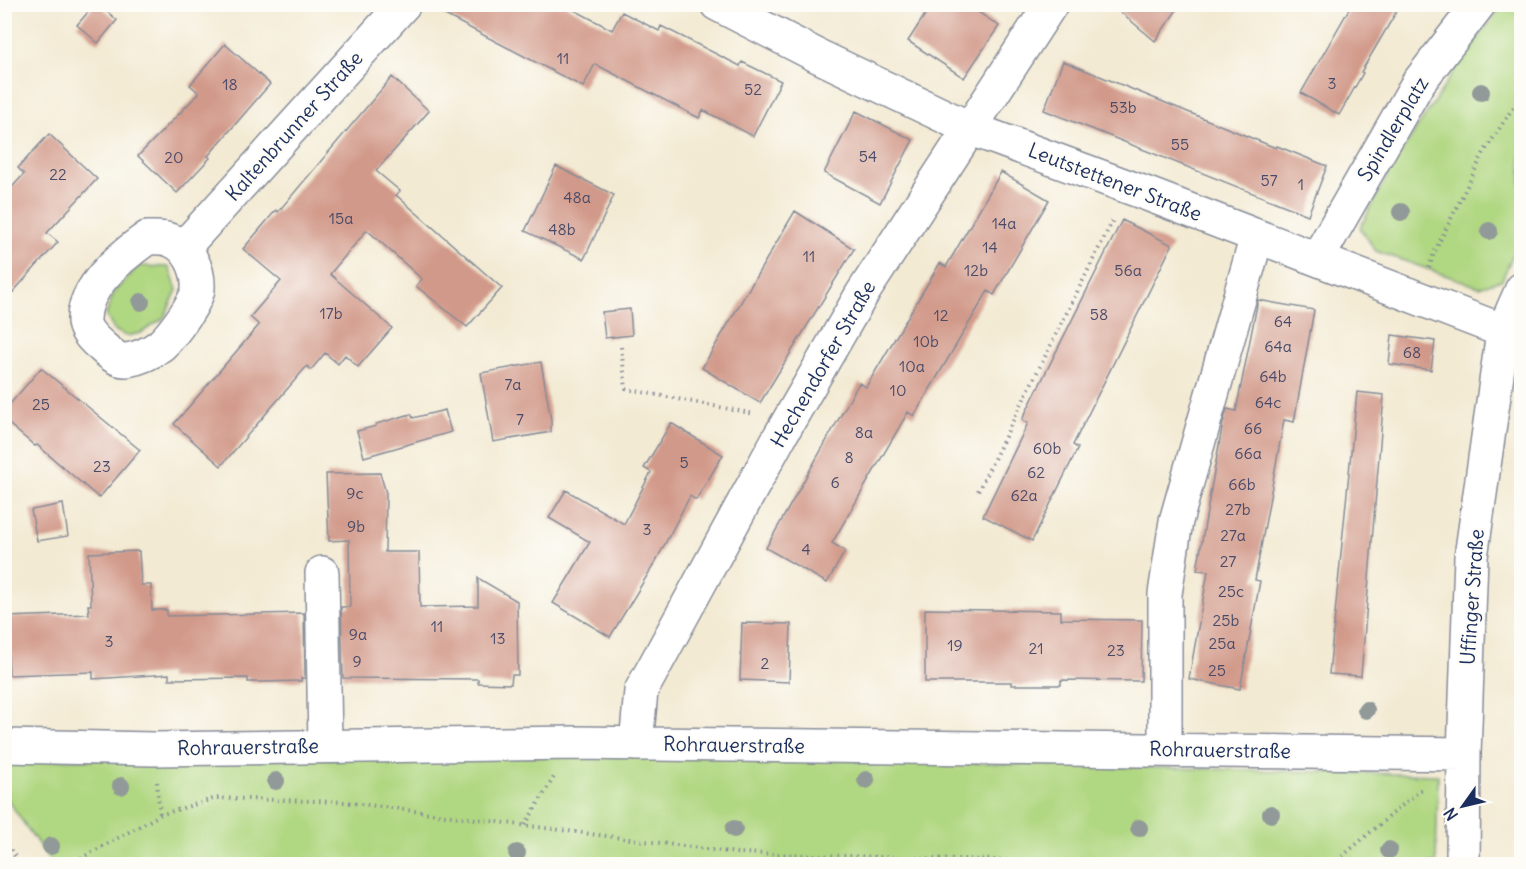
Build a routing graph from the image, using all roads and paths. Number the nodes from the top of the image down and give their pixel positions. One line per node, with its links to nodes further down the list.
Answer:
1 (404, 4): 9 (street, Kaltenbrunner Straße)
2 (717, 4): 6 (street, Leutstettener Straße)
3 (1051, 4): 6 (street, Hechendorfer Straße)
4 (1479, 4): 10 (street, Spindlerplatz)
5 (1521, 94): 12 (path)
6 (969, 128): 7 (street, Leutstettener Straße); 15 (street, Hechendorfer Straße)
7 (1129, 187): 8 (street, Leutstettener Straße); 16 (path)
8 (1257, 236): 10 (street, Leutstettener Straße); 22 (street)
9 (184, 247)
10 (1317, 259): 12 (street, Leutstettener Straße)
11 (1521, 289): 13 (street)
12 (1418, 299): 13 (street, Leutstettener Straße)
13 (1512, 335): 23 (street, Uffinger Straße)
14 (621, 347): 15 (path)
15 (790, 420): 19 (street, Hechendorfer Straße)
16 (978, 491)
17 (322, 573): 21 (street)
18 (575, 743): 19 (street, Rohrauerstraße); 21 (street, Rohrauerstraße); 24 (path)
19 (636, 744): 22 (street, Rohrauerstraße)
20 (4, 746): 21 (street, Rohrauerstraße)
21 (325, 746)
22 (1165, 750): 23 (street, Rohrauerstraße)
23 (1464, 754): 29 (path); 30 (street, Uffinger Straße)
24 (525, 825): 27 (path); 28 (path)
25 (4, 840): 26 (path)
26 (20, 864)
27 (70, 864)
28 (1145, 864)
29 (1333, 864)
30 (1463, 864)

